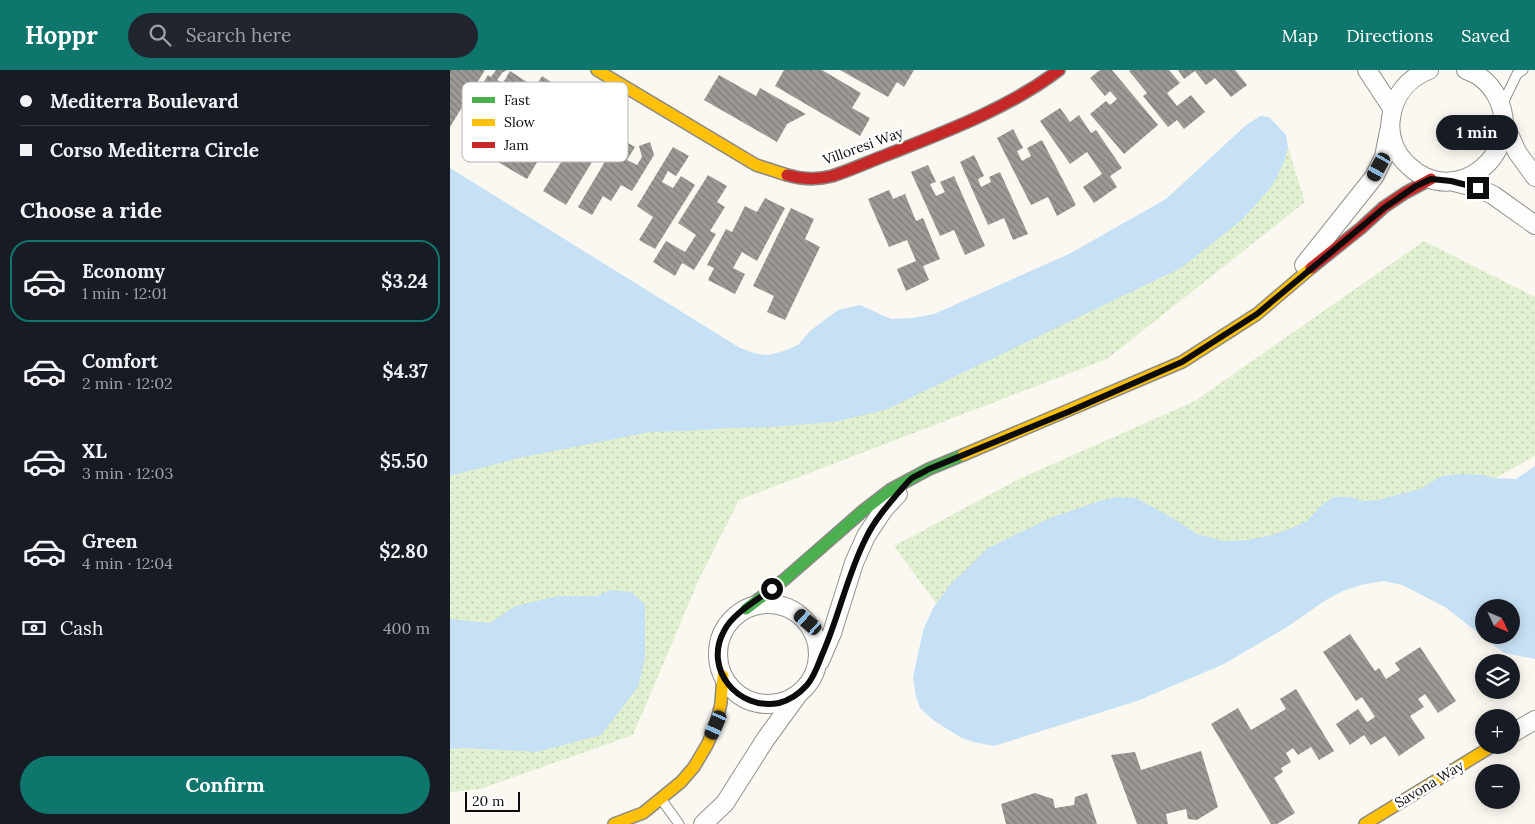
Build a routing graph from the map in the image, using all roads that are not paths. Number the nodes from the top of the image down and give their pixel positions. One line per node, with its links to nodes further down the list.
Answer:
1 (597, 70): 7 (street, Villoresi Way)
2 (1059, 70): 8 (street, Villoresi Way)
3 (1367, 70): 10 (street)
4 (1429, 70): 10 (street)
5 (1466, 70): 9 (street)
6 (1523, 70): 9 (lane)
7 (617, 82)
8 (628, 89)
9 (1502, 105): 11 (street)
10 (1392, 108): 12 (street)
11 (1504, 125): 13 (street); 15 (street)
12 (1390, 126): 14 (street); 17 (street)
13 (1535, 177)
14 (1431, 179): 15 (street); 17 (street)
15 (1451, 181): 16 (street)
16 (1535, 226)
17 (1285, 290): 18 (street)
18 (911, 479): 19 (street); 20 (street)
19 (746, 609): 20 (street); 21 (street)
20 (816, 671): 22 (street)
21 (723, 676): 22 (street); 26 (street)
22 (798, 694): 29 (street)
23 (1535, 720): 24 (street)
24 (1520, 729)
25 (1479, 754): 30 (street, Savona Way)
26 (661, 799): 27 (street); 28 (lane)
27 (614, 824)
28 (679, 824)
29 (703, 824)
30 (1364, 824)

